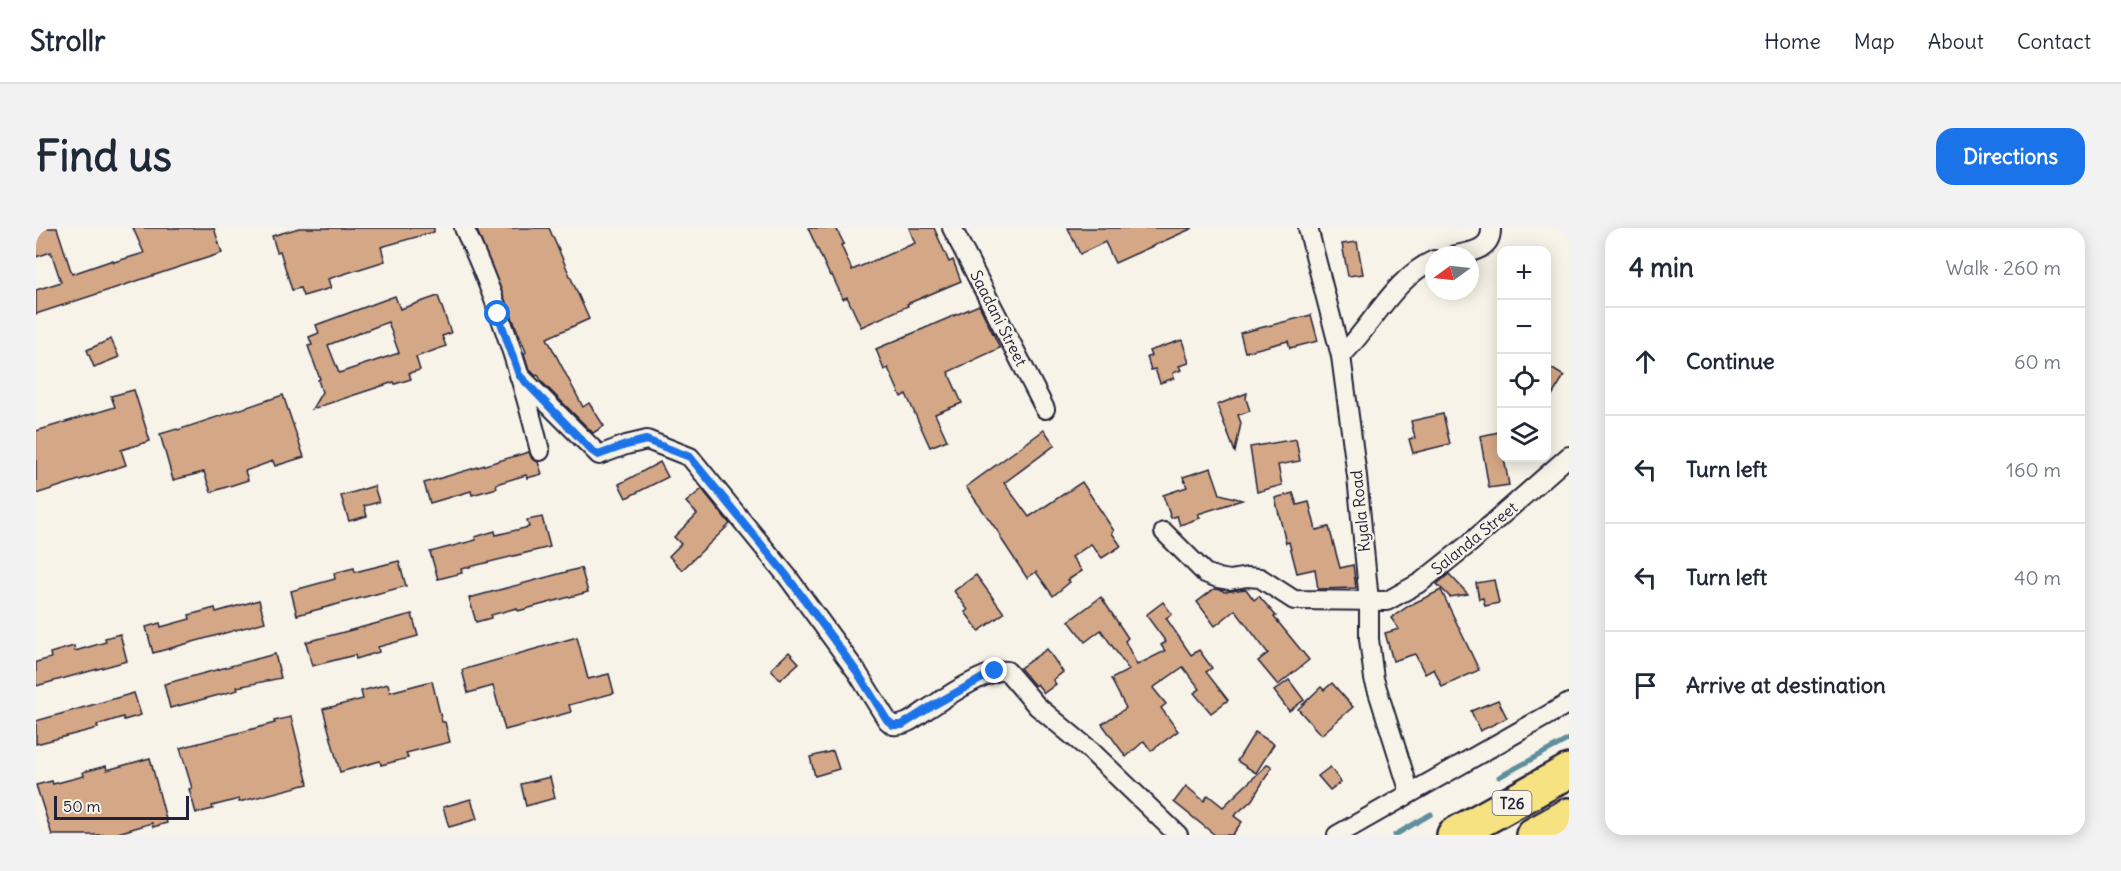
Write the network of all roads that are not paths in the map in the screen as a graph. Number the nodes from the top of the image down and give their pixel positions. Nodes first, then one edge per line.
1 (464, 228) edge
2 (952, 228) edge
3 (1308, 228) edge
4 (1491, 228) edge
5 (1479, 250) edge
6 (1425, 265) edge
7 (1341, 356) junction
8 (519, 375) junction
9 (1045, 409) dead end
10 (540, 451) dead end
11 (1569, 456) edge
12 (1164, 532) dead end
13 (1369, 601) junction
14 (1569, 703) edge
15 (1569, 771) edge
16 (1410, 793) junction
17 (1569, 815) edge
18 (1178, 835) edge
19 (1337, 835) edge
20 (1454, 835) edge
21 (1533, 835) edge

1 - 8 street
2 - 9 street, Saadani Street
3 - 7 street, Kyala Road
4 - 5 street
6 - 7 street
7 - 13 street, Kyala Road
8 - 10 street
8 - 18 street
11 - 13 street, Salanda Street
12 - 13 street, Salanda Street
13 - 16 street, Kyala Road
14 - 16 street
15 - 20 highway, T26
16 - 19 street
17 - 21 highway, T26

